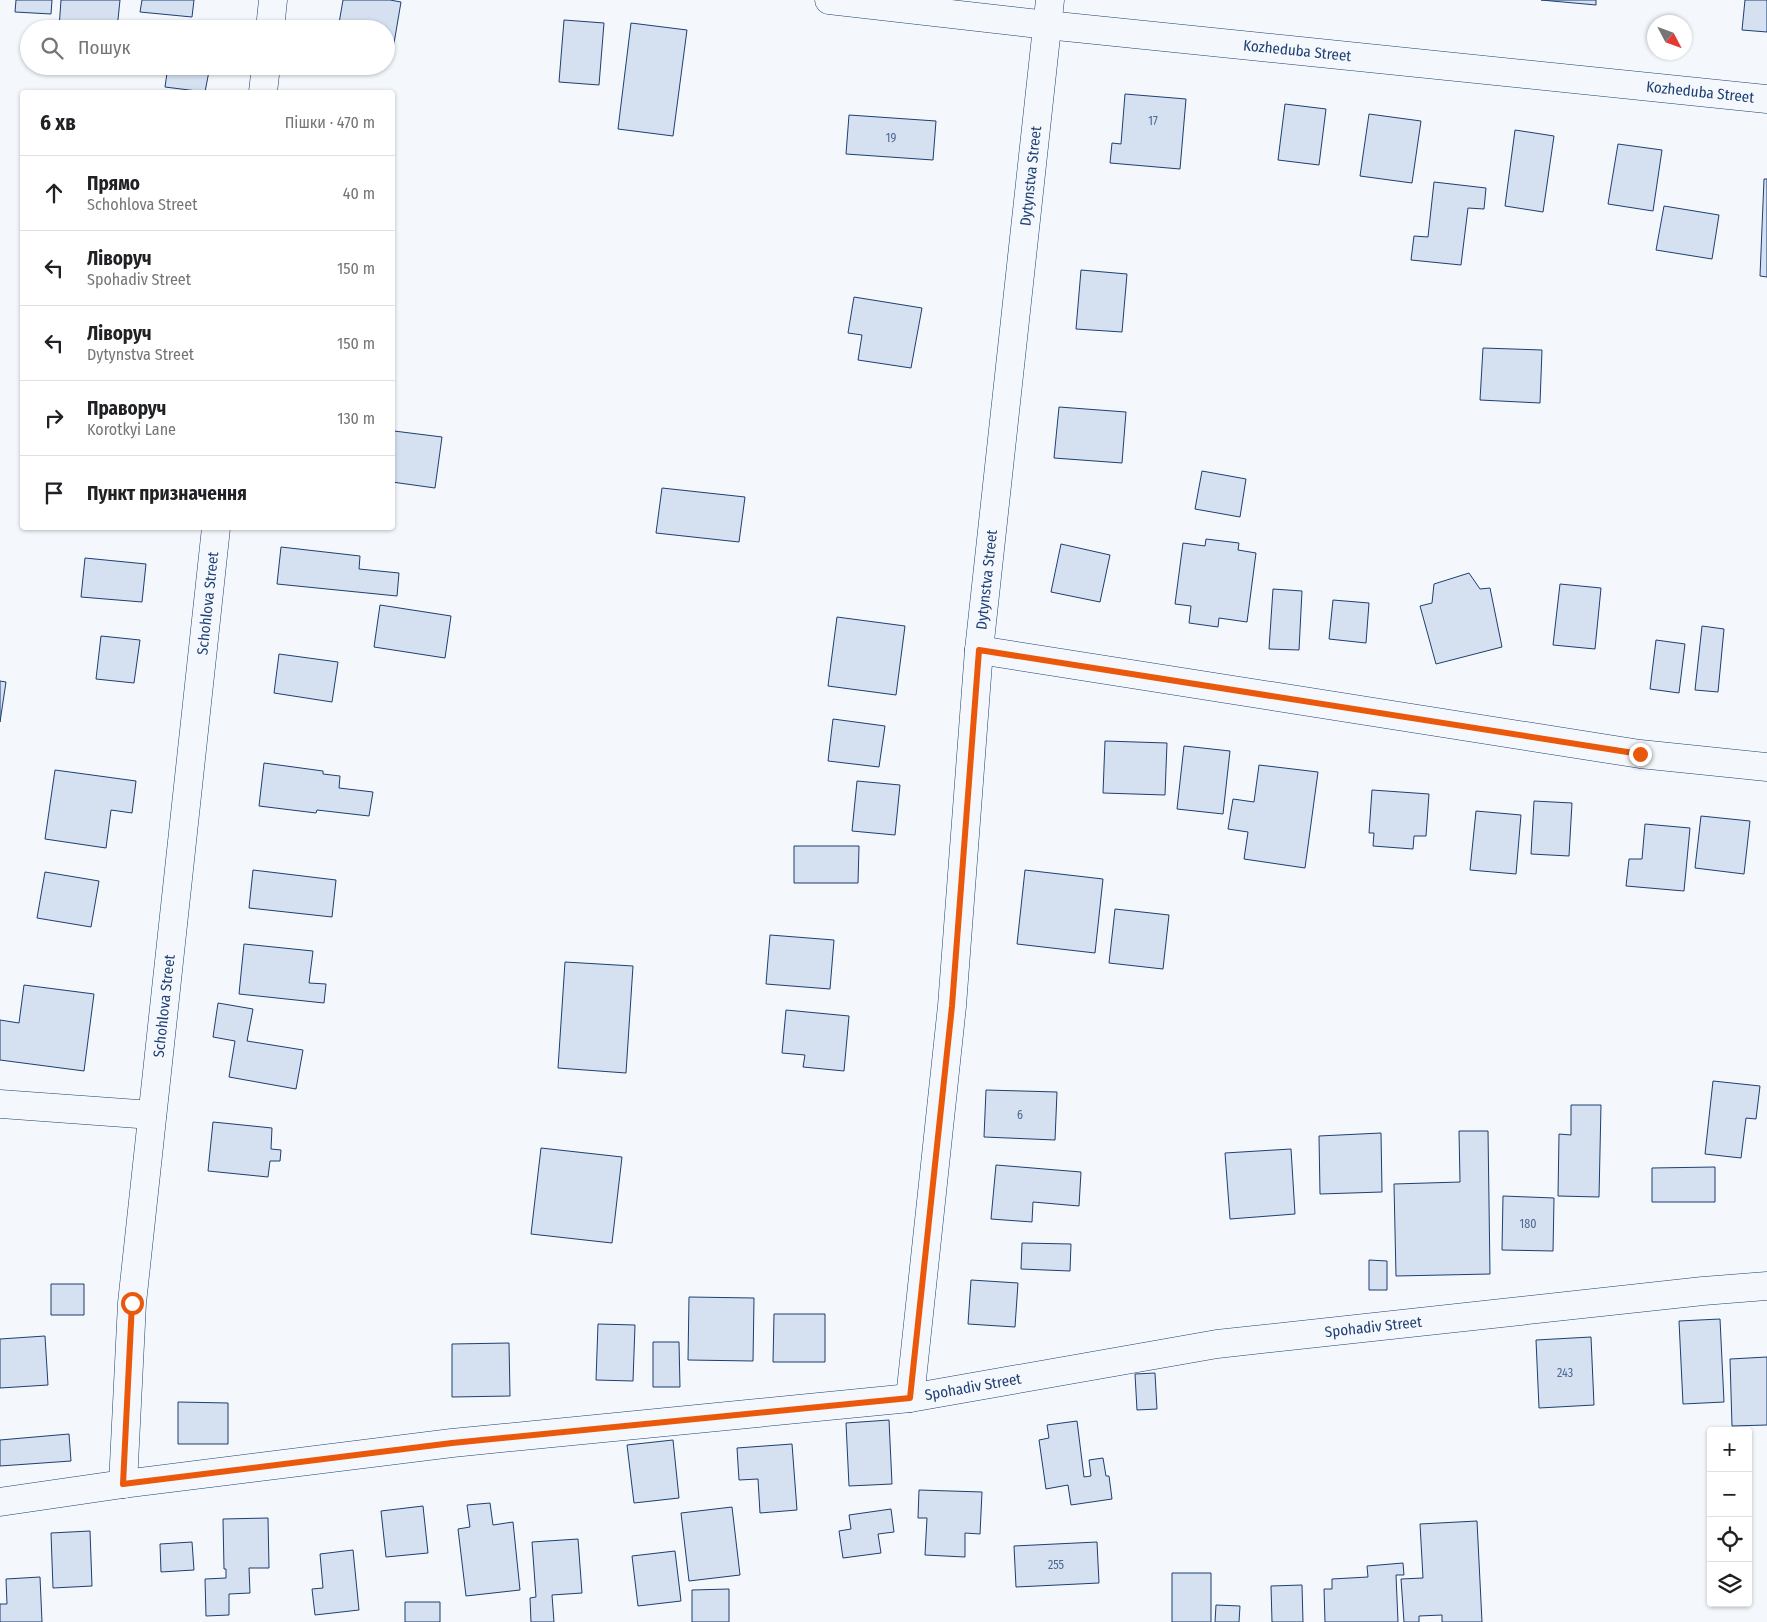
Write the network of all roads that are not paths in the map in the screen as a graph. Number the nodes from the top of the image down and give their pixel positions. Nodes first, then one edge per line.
1 (273, 0) edge
2 (829, 0) edge
3 (1049, 12) edge
4 (271, 20) edge
5 (265, 75) edge
6 (263, 90) edge
7 (1767, 99) edge
8 (216, 530) edge
9 (979, 650) junction
10 (1767, 767) edge
11 (0, 1104) edge
12 (152, 1115) junction
13 (1767, 1286) edge
14 (910, 1398) junction
15 (123, 1484) junction
16 (0, 1502) edge

1 - 4 street
2 - 3 street, Kozheduba Street
3 - 7 street, Kozheduba Street
3 - 9 street, Dytynstva Street
5 - 6 street
8 - 12 street, Schohlova Street
9 - 10 street
9 - 14 street, Dytynstva Street
11 - 12 street
12 - 15 street, Schohlova Street
13 - 14 street, Spohadiv Street
14 - 15 street, Spohadiv Street
15 - 16 street, Spohadiv Street

